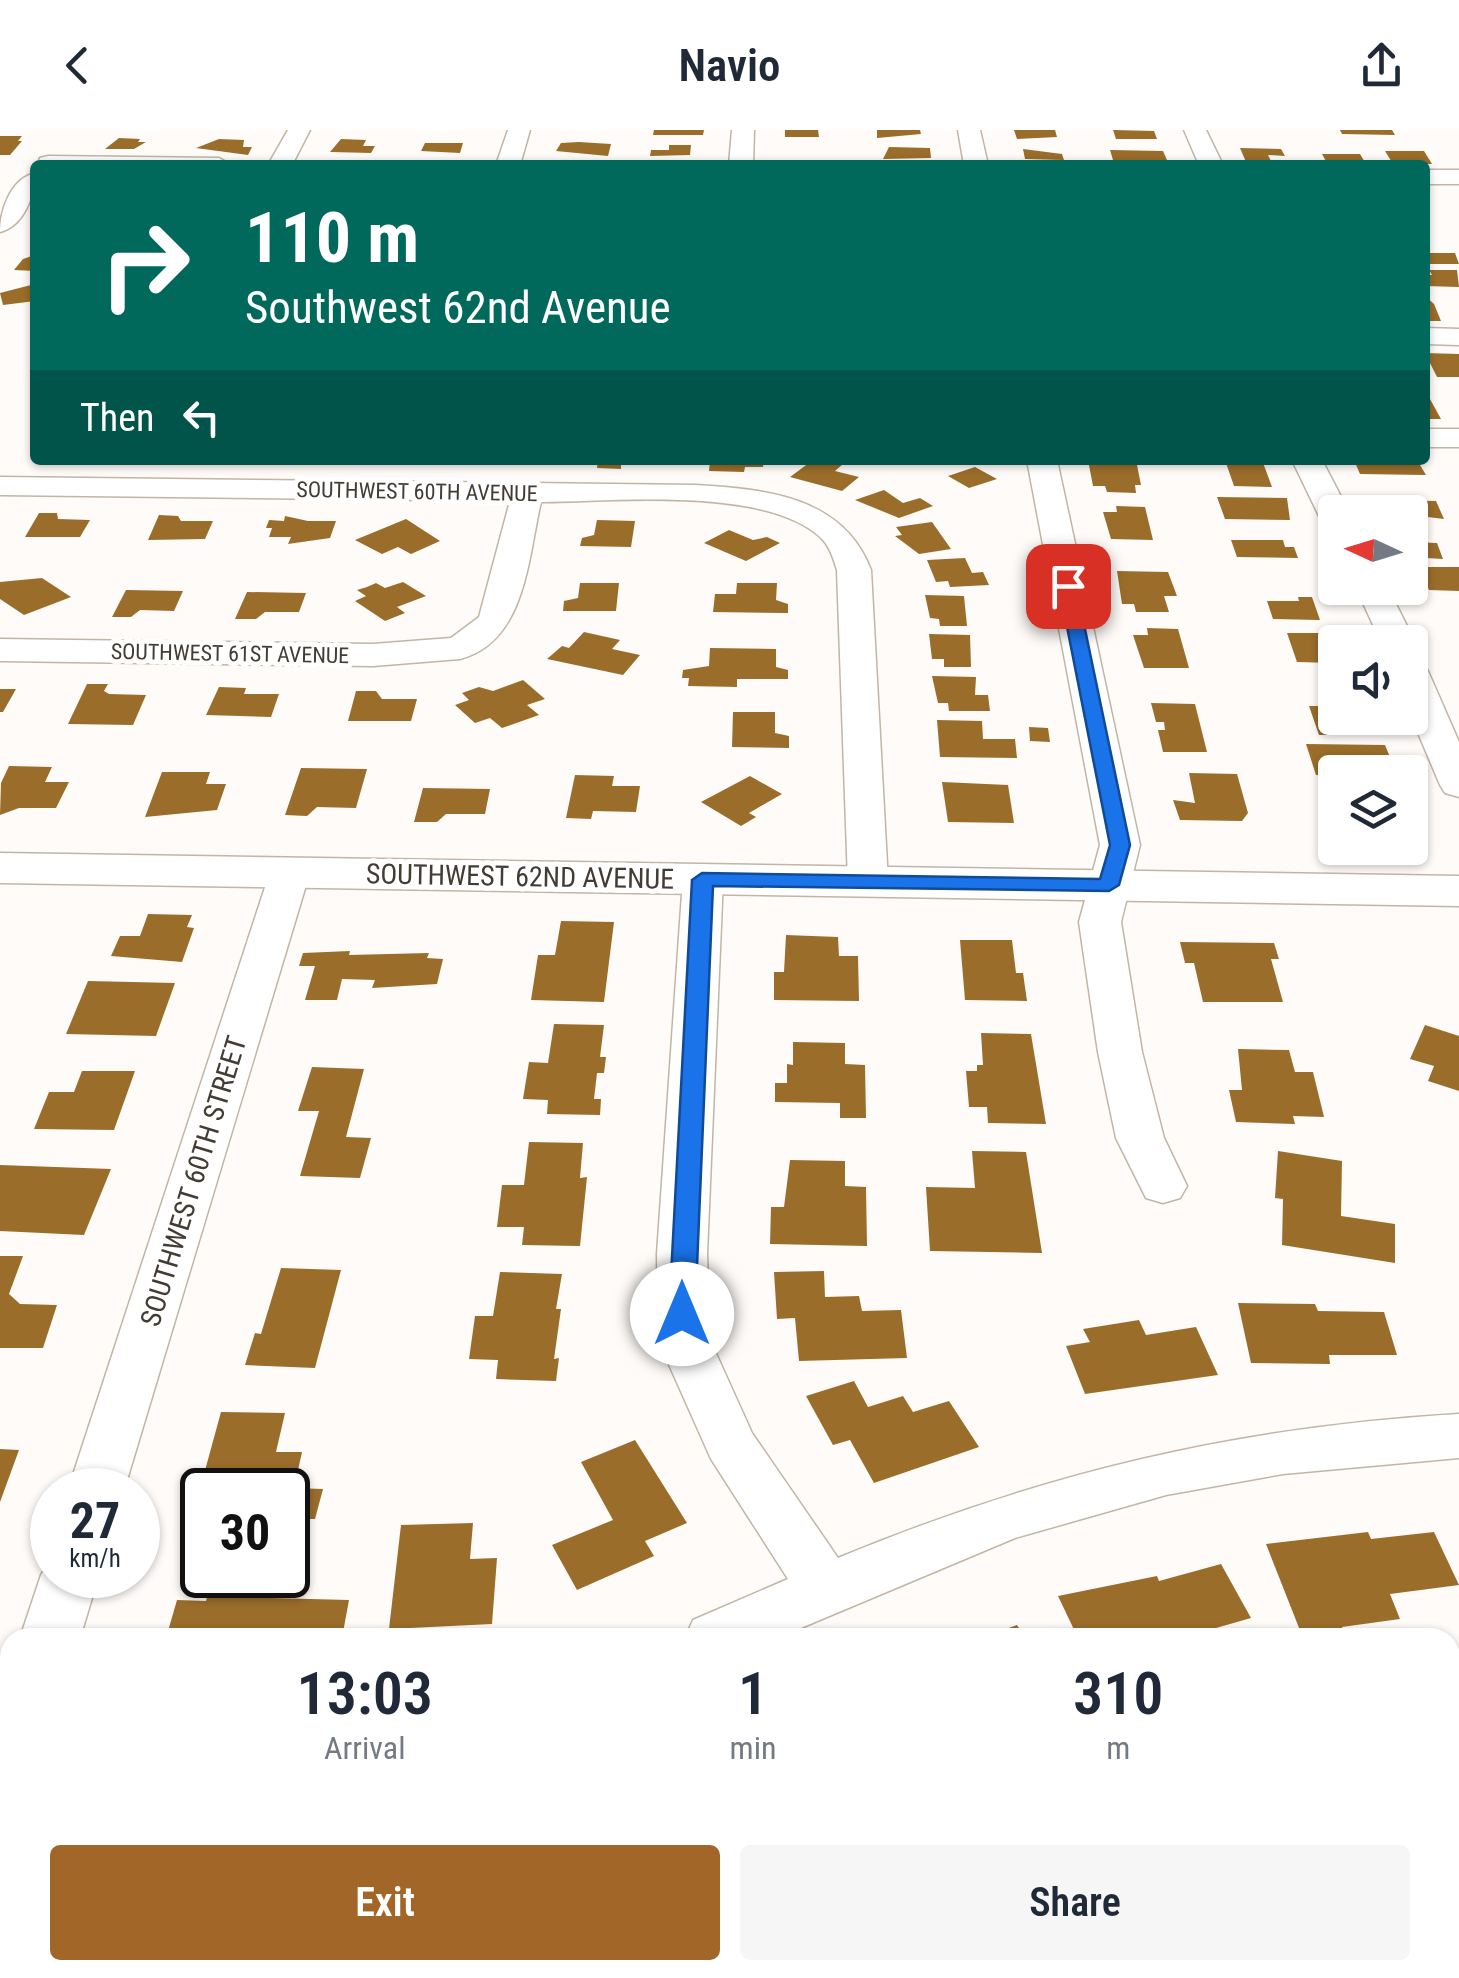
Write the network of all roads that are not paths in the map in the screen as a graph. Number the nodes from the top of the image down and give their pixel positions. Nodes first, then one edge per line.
1 (299, 130) edge
2 (520, 130) edge
3 (743, 130) edge
4 (969, 130) edge
5 (1195, 130) edge
6 (66, 141) dead end
7 (50, 160) edge
8 (283, 160) edge
9 (510, 160) edge
10 (742, 160) edge
11 (975, 160) edge
12 (1209, 160) edge
13 (1430, 177) edge
14 (1456, 181) edge
15 (30, 186) edge
16 (0, 225) edge
17 (1430, 336) edge
18 (1459, 336) edge
19 (1430, 438) edge
20 (1459, 438) edge
21 (1043, 465) edge
22 (1310, 465) edge
23 (412, 475) edge
24 (0, 486) edge
25 (528, 492) junction
26 (1324, 495) edge
27 (0, 650) edge
28 (1428, 713) edge
29 (1459, 785) edge
30 (0, 868) edge
31 (290, 872) junction
32 (702, 880) junction
33 (868, 882) junction
34 (1109, 885) junction
35 (1459, 891) edge
36 (1163, 1186) dead end
37 (1459, 1436) edge
38 (103, 1468) edge
39 (826, 1589) junction
40 (63, 1598) edge
41 (53, 1628) edge
42 (737, 1628) edge

1 - 8 street
2 - 9 street
3 - 10 street
4 - 11 street
5 - 12 street
6 - 7 street
13 - 14 street
15 - 16 street
17 - 18 street
19 - 20 street
21 - 34 street
22 - 26 street
23 - 24 street, SOUTHWEST 60TH AVENUE
23 - 25 street, SOUTHWEST 60TH AVENUE
25 - 27 street, SOUTHWEST 61ST AVENUE
25 - 33 street, SOUTHWEST 60TH AVENUE
28 - 29 street
30 - 31 street, SOUTHWEST 62ND AVENUE
31 - 32 street, SOUTHWEST 62ND AVENUE
31 - 38 street, SOUTHWEST 60TH STREET
32 - 33 street, SOUTHWEST 62ND AVENUE
32 - 39 street
33 - 34 street, SOUTHWEST 62ND AVENUE
34 - 35 street, SOUTHWEST 62ND AVENUE
34 - 36 street
37 - 39 street
39 - 42 street
40 - 41 street

